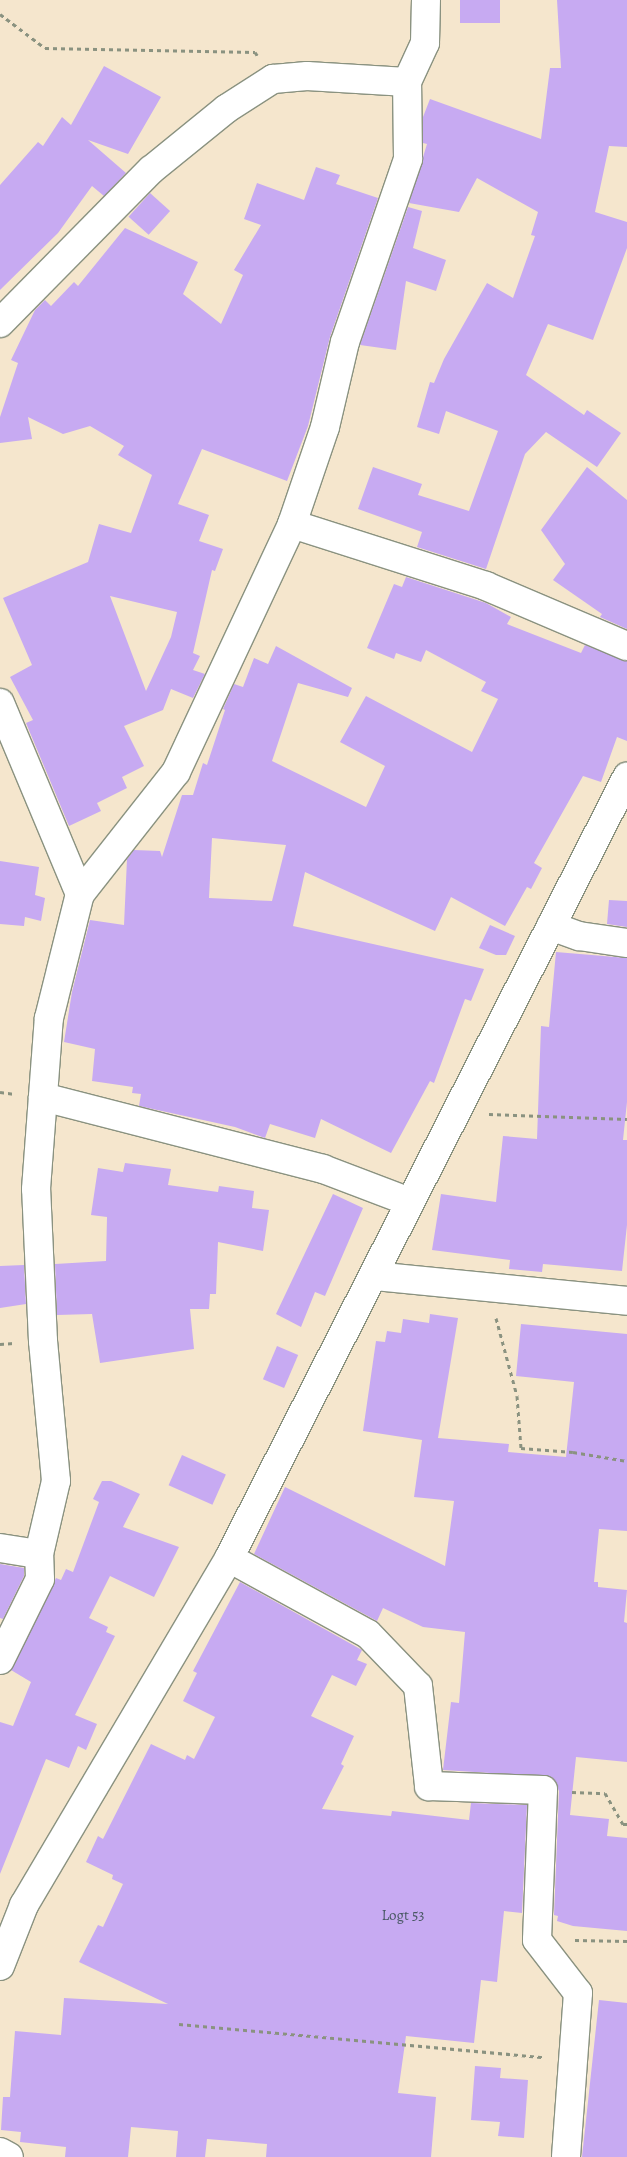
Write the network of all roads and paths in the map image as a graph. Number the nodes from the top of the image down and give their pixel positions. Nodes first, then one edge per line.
1 (426, 0) edge
2 (0, 9) edge
3 (2, 15) edge
4 (273, 79) junction
5 (407, 82) junction
6 (0, 323) edge
7 (292, 524) junction
8 (627, 646) edge
9 (0, 703) edge
10 (627, 777) edge
11 (80, 894) junction
12 (551, 926) junction
13 (627, 943) edge
14 (43, 1097) junction
15 (456, 1111) junction
16 (627, 1119) edge
17 (410, 1202) junction
18 (374, 1276) junction
19 (488, 1287) junction
20 (627, 1301) edge
21 (627, 1461) edge
22 (0, 1548) edge
23 (39, 1554) junction
24 (229, 1558) junction
25 (0, 1660) edge
26 (543, 1790) junction
27 (627, 1824) edge
28 (537, 1940) junction
29 (627, 1941) edge
30 (0, 1966) edge
31 (179, 2024) dead end
32 (575, 2059) junction
33 (0, 2152) edge
34 (9, 2157) edge
35 (566, 2157) edge

1 - 5 street
2 - 3 path
3 - 4 path
4 - 5 street
4 - 6 street
5 - 7 street
7 - 8 street
7 - 11 street
9 - 11 street
10 - 12 street
11 - 14 street
12 - 13 street
12 - 15 street
14 - 17 street
14 - 23 street
15 - 16 path
15 - 17 street
17 - 18 street
18 - 19 street
18 - 24 street
19 - 20 street
19 - 21 path
22 - 23 street
23 - 25 street
24 - 26 street
24 - 30 street
26 - 27 path
26 - 28 street
28 - 29 path
28 - 32 street
31 - 32 path
32 - 35 street
33 - 34 street

